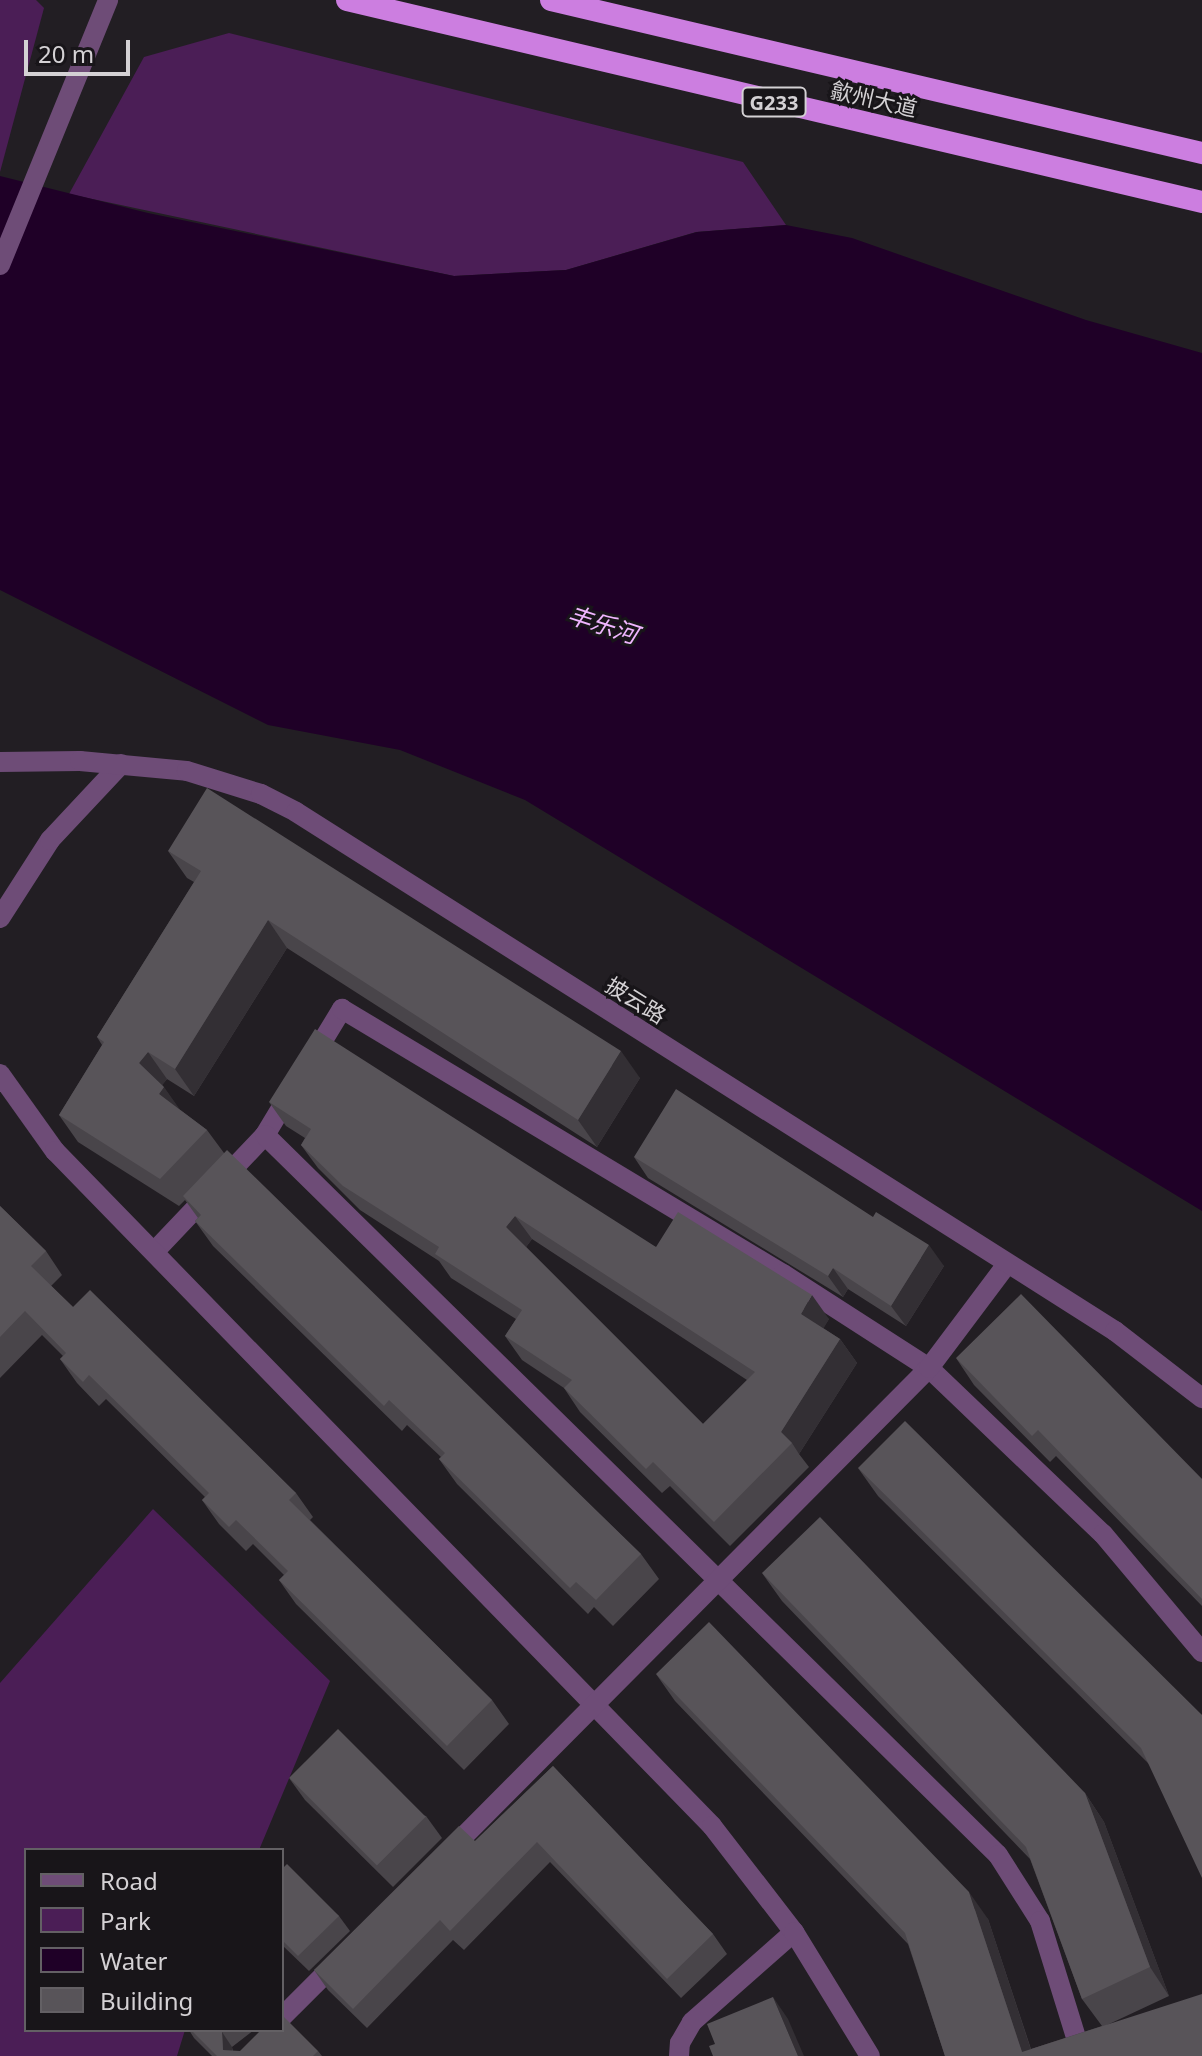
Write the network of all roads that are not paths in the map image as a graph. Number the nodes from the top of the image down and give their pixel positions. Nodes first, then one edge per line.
1 (108, 0) edge
2 (347, 0) edge
3 (551, 0) edge
4 (1202, 153) edge
5 (1202, 202) edge
6 (0, 265) edge
7 (0, 762) edge
8 (121, 764) junction
9 (0, 918) edge
10 (2, 1080) edge
11 (265, 1135) junction
12 (154, 1252) junction
13 (1007, 1264) junction
14 (929, 1368) junction
15 (1202, 1398) edge
16 (718, 1580) junction
17 (1202, 1652) edge
18 (596, 1704) junction
19 (428, 1871) edge
20 (794, 1932) junction
21 (349, 1950) edge
22 (284, 2015) edge
23 (1076, 2037) edge
24 (679, 2056) edge
25 (870, 2056) edge

1 - 6 street
2 - 5 highway, 歙州大道 / G233
3 - 4 highway, 歙州大道 / G233
7 - 8 street, 披云路
8 - 9 street
8 - 13 street, 披云路
10 - 12 street
11 - 12 street
11 - 14 street
11 - 16 street
12 - 18 street
13 - 14 street
13 - 15 street, 披云路
14 - 16 street
14 - 17 street
16 - 18 street
16 - 23 street
18 - 19 street
18 - 20 street
20 - 24 street
20 - 25 street
21 - 22 street

